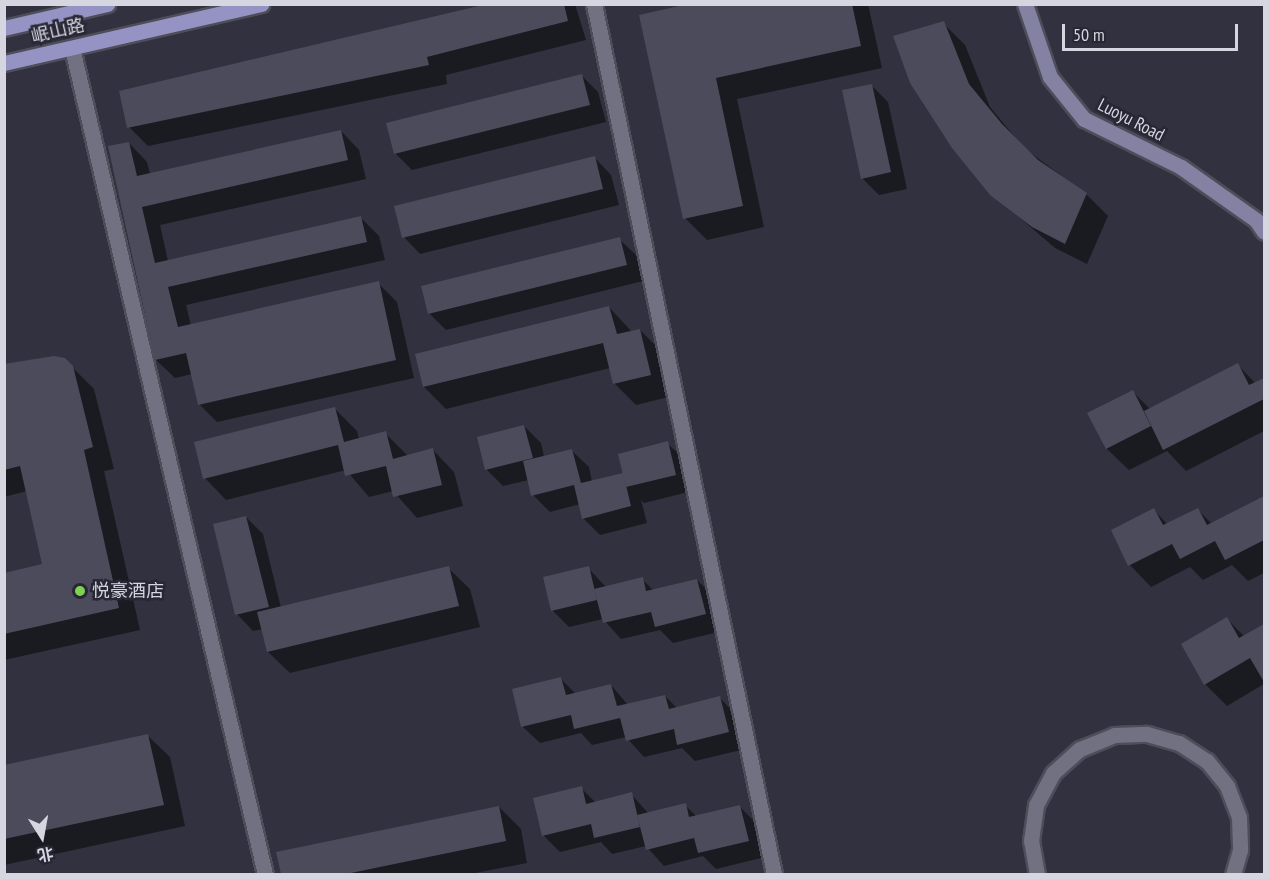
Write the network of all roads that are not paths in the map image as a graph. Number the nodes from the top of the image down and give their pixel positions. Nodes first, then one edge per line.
1 (106, 4) edge
2 (261, 4) edge
3 (594, 4) edge
4 (1025, 4) edge
5 (4, 28) edge
6 (72, 48) junction
7 (4, 63) edge
8 (1264, 232) edge
9 (265, 874) edge
10 (774, 874) edge
11 (1037, 874) edge
12 (1233, 874) edge

1 - 5 main road, 岷山路
2 - 6 main road, 岷山路
3 - 10 street
4 - 8 main road, Luoyu Road
6 - 7 main road, 岷山路
6 - 9 street
11 - 12 street

